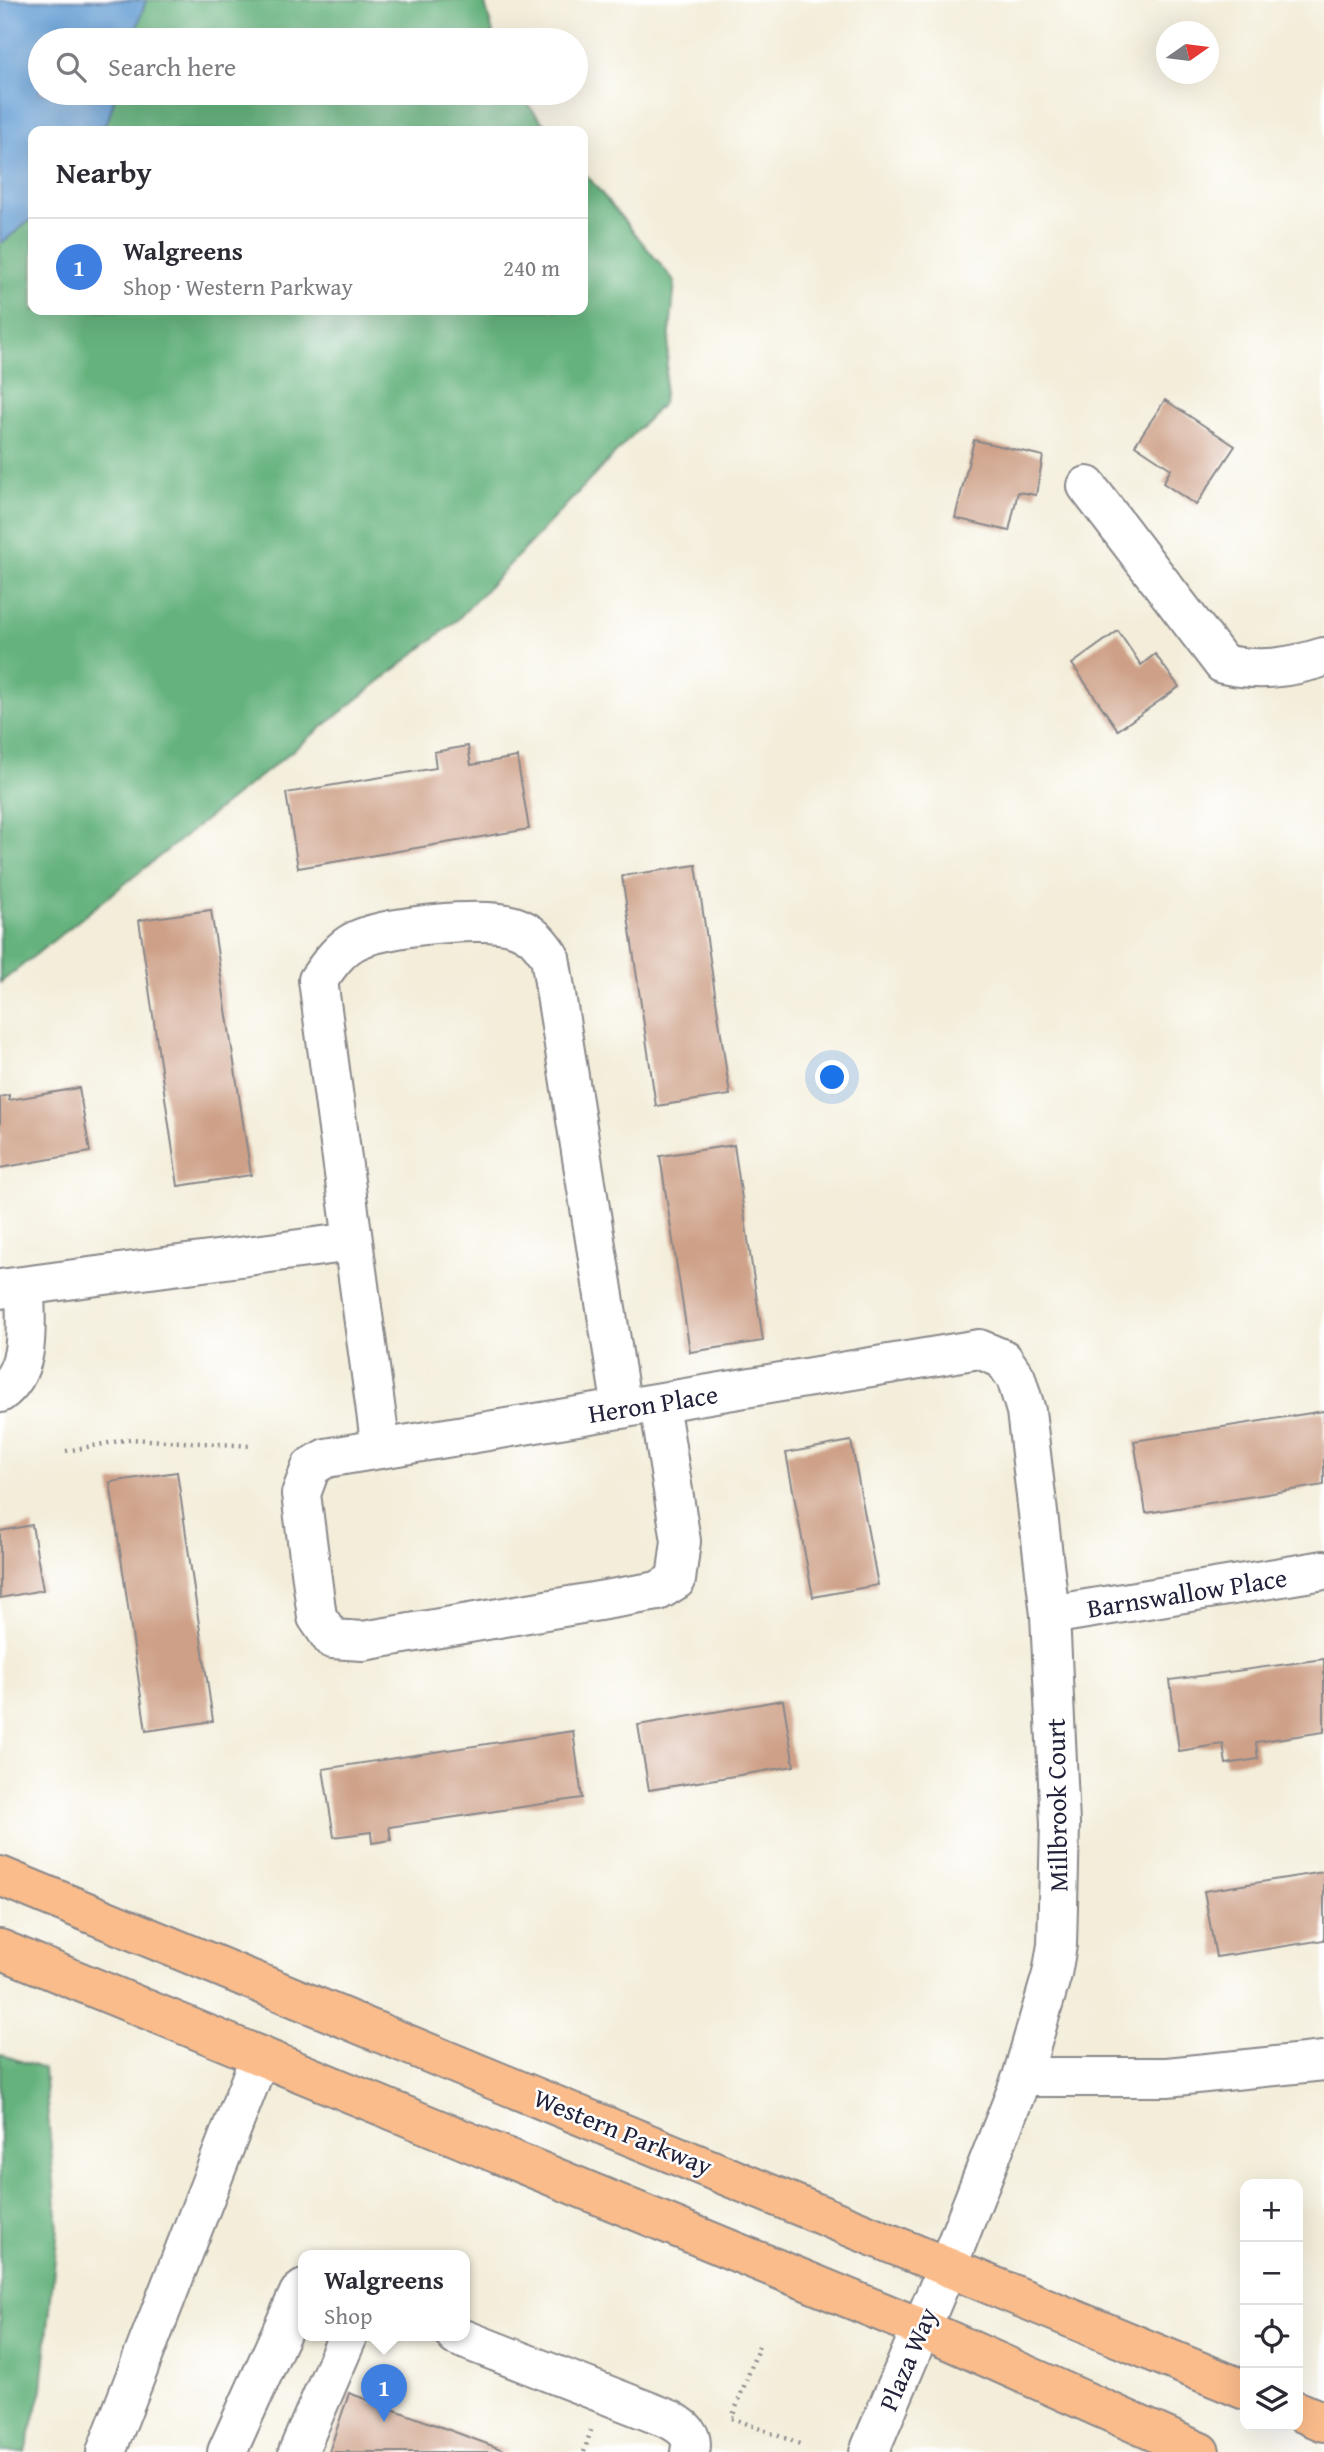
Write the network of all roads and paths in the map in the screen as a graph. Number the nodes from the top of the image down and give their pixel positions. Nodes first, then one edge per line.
1 (1087, 486) dead end
2 (1324, 657) edge
3 (352, 1242) junction
4 (12, 1288) edge
5 (979, 1349) joint
6 (0, 1393) edge
7 (659, 1403) junction
8 (622, 1409) junction
9 (253, 1446) dead end
10 (382, 1449) junction
11 (66, 1451) dead end
12 (1324, 1570) edge
13 (1050, 1615) junction
14 (0, 1876) edge
15 (0, 1949) edge
16 (260, 2056) junction
17 (1324, 2061) edge
18 (1022, 2077) junction
19 (948, 2265) junction
20 (298, 2296) edge
21 (921, 2328) junction
22 (346, 2341) edge
23 (469, 2341) edge
24 (759, 2346) dead end
25 (1240, 2387) edge
26 (1303, 2414) edge
27 (1324, 2422) edge
28 (800, 2444) dead end
29 (106, 2452) edge
30 (227, 2452) edge
31 (298, 2452) edge
32 (690, 2452) edge
33 (869, 2452) edge
34 (1200, 2452) edge

1 - 2 street
3 - 4 street
3 - 8 street
3 - 10 street
4 - 6 street
5 - 7 street, Heron Place
5 - 13 street, Millbrook Court
7 - 8 street, Heron Place
7 - 10 street, Heron Place
8 - 10 street, Heron Place
9 - 11 path
12 - 13 street, Barnswallow Place
13 - 18 street, Millbrook Court
14 - 19 main road, Western Parkway
15 - 16 main road
16 - 21 main road
16 - 29 street
17 - 18 street
18 - 19 street, Millbrook Court
19 - 21 street, Plaza Way
19 - 25 main road, Western Parkway
20 - 30 street
21 - 33 street, Plaza Way
21 - 34 main road
22 - 31 street
23 - 32 street
24 - 28 path
26 - 27 main road

